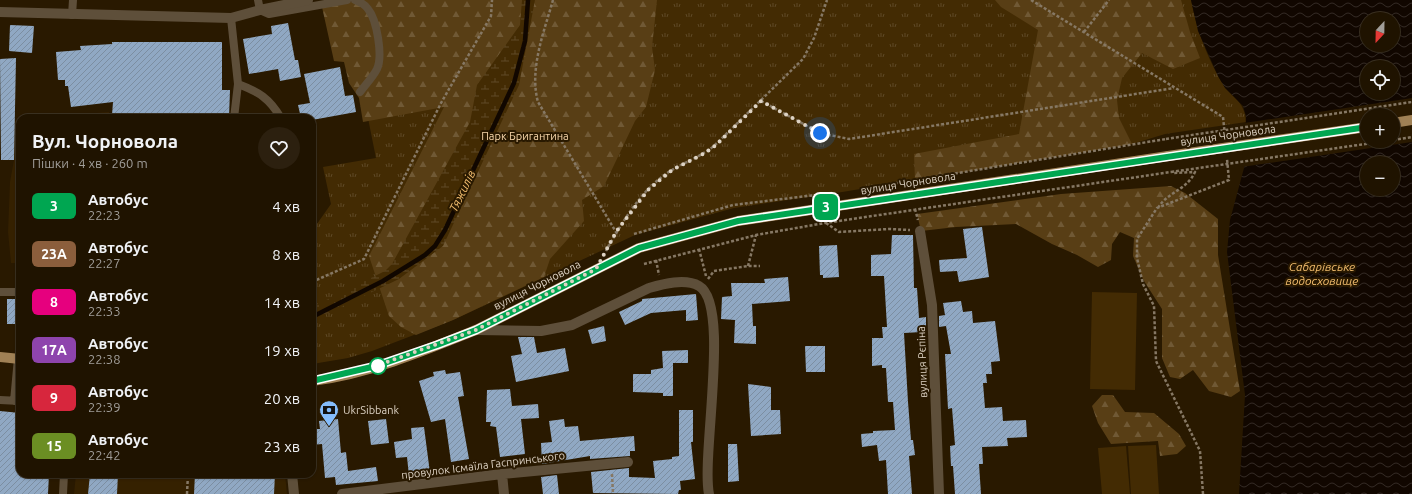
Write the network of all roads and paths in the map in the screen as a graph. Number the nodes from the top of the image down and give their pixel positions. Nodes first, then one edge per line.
1 (73, 0) edge
2 (308, 0) edge
3 (348, 0) edge
4 (355, 0) edge
5 (492, 0) edge
6 (553, 0) edge
7 (826, 0) edge
8 (1031, 0) edge
9 (1109, 0) edge
10 (259, 5) edge
11 (0, 12) edge
12 (72, 15) junction
13 (231, 18) junction
14 (1084, 32) junction
15 (238, 84) junction
16 (1174, 88) junction
17 (360, 92) dead end
18 (761, 101) junction
19 (1412, 102) edge
20 (234, 114) edge
21 (279, 114) edge
22 (1223, 117) dead end
23 (1412, 120) edge
24 (1400, 122) edge
25 (1360, 128) edge
26 (1412, 137) edge
27 (1400, 139) edge
28 (1360, 145) edge
29 (1172, 172) junction
30 (1229, 180) dead end
31 (864, 188) dead end
32 (835, 193) dead end
33 (1157, 208) junction
34 (825, 223) junction
35 (920, 231) joint
36 (616, 232) junction
37 (634, 234) dead end
38 (756, 235) junction
39 (700, 249) junction
40 (644, 264) dead end
41 (748, 266) junction
42 (760, 266) dead end
43 (596, 269) junction
44 (706, 275) dead end
45 (316, 280) edge
46 (706, 281) dead end
47 (0, 292) edge
48 (16, 292) edge
49 (476, 330) junction
50 (0, 357) edge
51 (16, 358) edge
52 (316, 381) edge
53 (0, 400) edge
54 (16, 401) edge
55 (628, 462) dead end
56 (611, 463) junction
57 (502, 474) junction
58 (64, 478) edge
59 (188, 478) edge
60 (292, 478) edge
61 (62, 494) edge
62 (187, 494) edge
63 (294, 494) edge
64 (342, 494) edge
65 (504, 494) edge
66 (613, 494) edge
67 (709, 494) edge
68 (939, 494) edge
69 (1203, 494) edge

1 - 12 lane
2 - 10 street
3 - 10 lane
4 - 17 lane
5 - 45 path
6 - 36 path
7 - 18 path
8 - 14 path
9 - 14 path
10 - 13 street
11 - 12 street
12 - 13 street
13 - 15 lane
14 - 16 path
15 - 20 lane
15 - 21 lane
16 - 18 path
16 - 22 path
18 - 36 path
19 - 31 path, bridge
23 - 24 main road
25 - 43 main road, вулиця Чорновола, bridge
26 - 27 path
28 - 29 path, bridge
29 - 33 path
29 - 34 path
30 - 33 path
32 - 37 path
33 - 69 path
34 - 35 path
34 - 38 path
35 - 68 street, вулиця Рєпіна
36 - 43 path
38 - 39 path
38 - 41 path
39 - 40 path
39 - 44 path
41 - 42 path
41 - 46 path
43 - 49 main road, вулиця Чорновола
47 - 48 lane
49 - 52 main road, вулиця Чорновола
49 - 67 street
50 - 51 main road
53 - 54 lane
55 - 56 street, провулок Ісмаїла Гаспринського
56 - 57 street, провулок Ісмаїла Гаспринського
56 - 66 path
57 - 64 street, провулок Ісмаїла Гаспринського
57 - 65 street
58 - 61 lane
59 - 62 path
60 - 63 street

